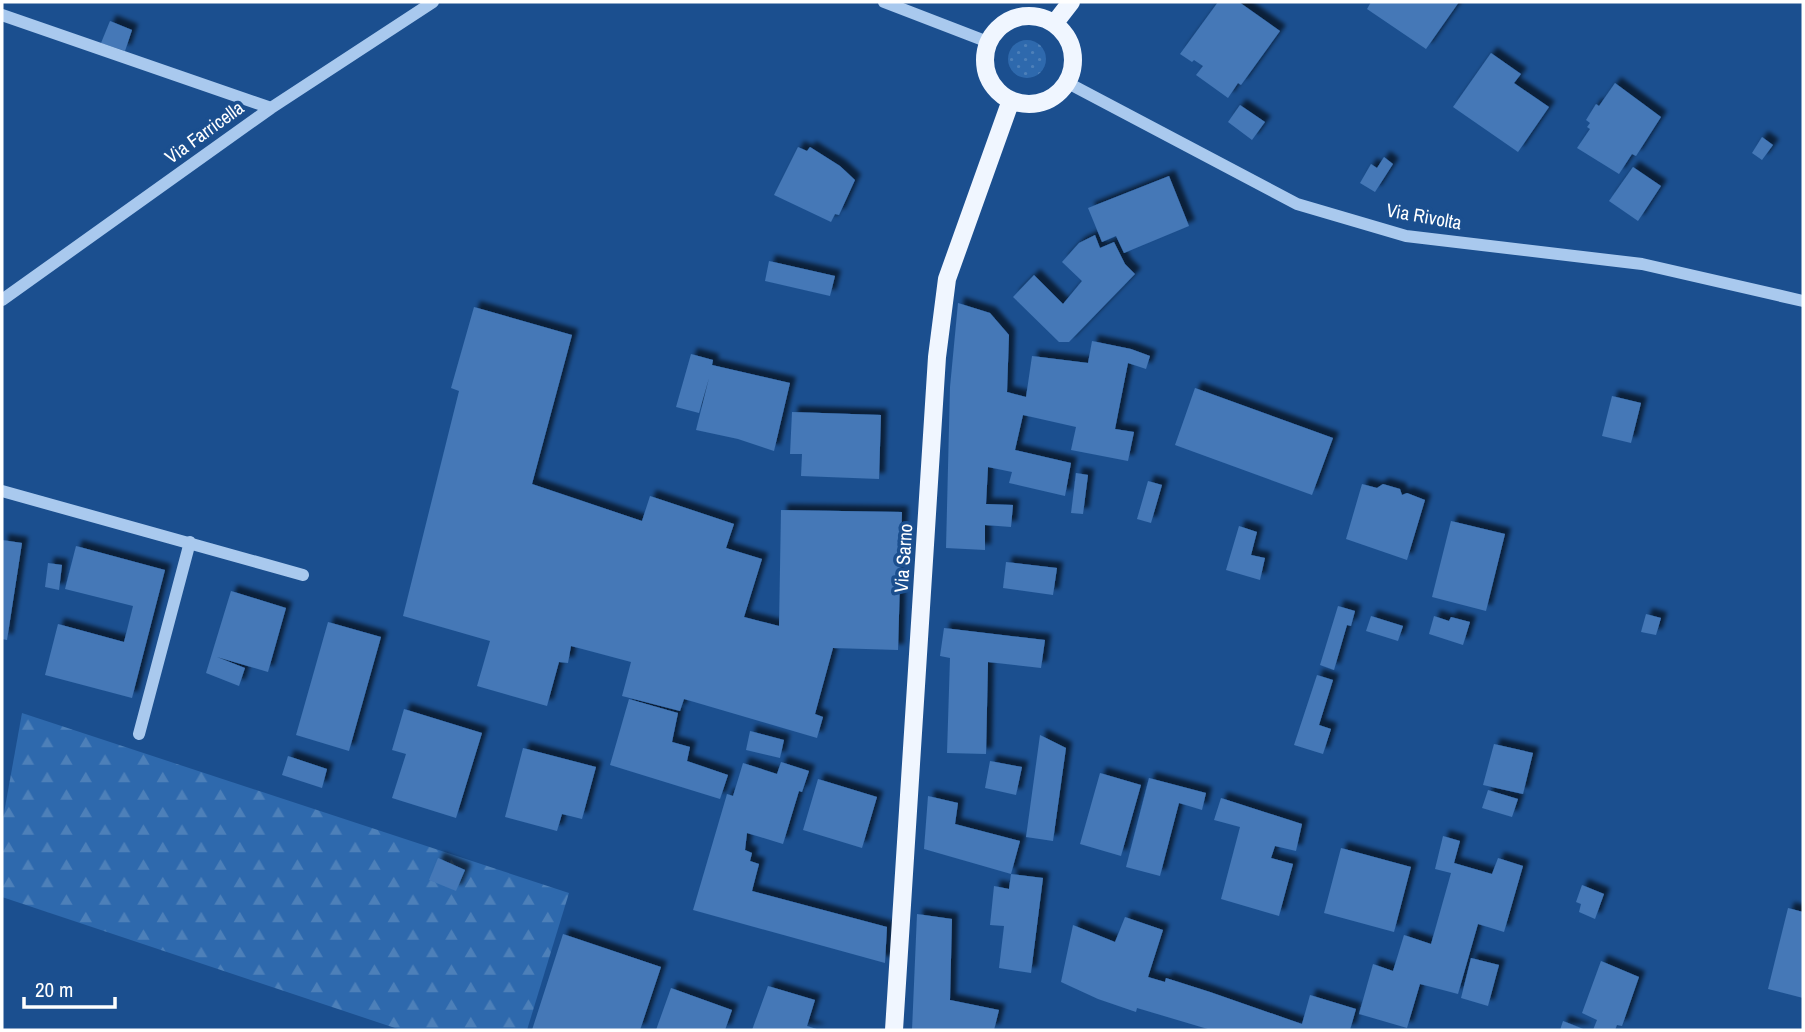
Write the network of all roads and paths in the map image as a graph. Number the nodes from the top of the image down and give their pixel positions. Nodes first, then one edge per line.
1 (433, 2) edge
2 (884, 2) edge
3 (1071, 2) edge
4 (2, 15) edge
5 (1054, 23) junction
6 (988, 42) junction
7 (1066, 82) junction
8 (1011, 100) junction
9 (271, 108) junction
10 (2, 300) edge
11 (1803, 301) edge
12 (2, 491) edge
13 (190, 542) junction
14 (303, 575) dead end
15 (139, 734) dead end
16 (894, 1030) edge

1 - 9 street, Via Farricella
2 - 6 street
3 - 5 main road
4 - 9 street
5 - 6 main road
5 - 7 main road
6 - 8 main road
7 - 8 main road
7 - 11 street, Via Rivolta
8 - 16 main road, Via Sarno
9 - 10 street, Via Farricella
12 - 13 street
13 - 14 street
13 - 15 street

